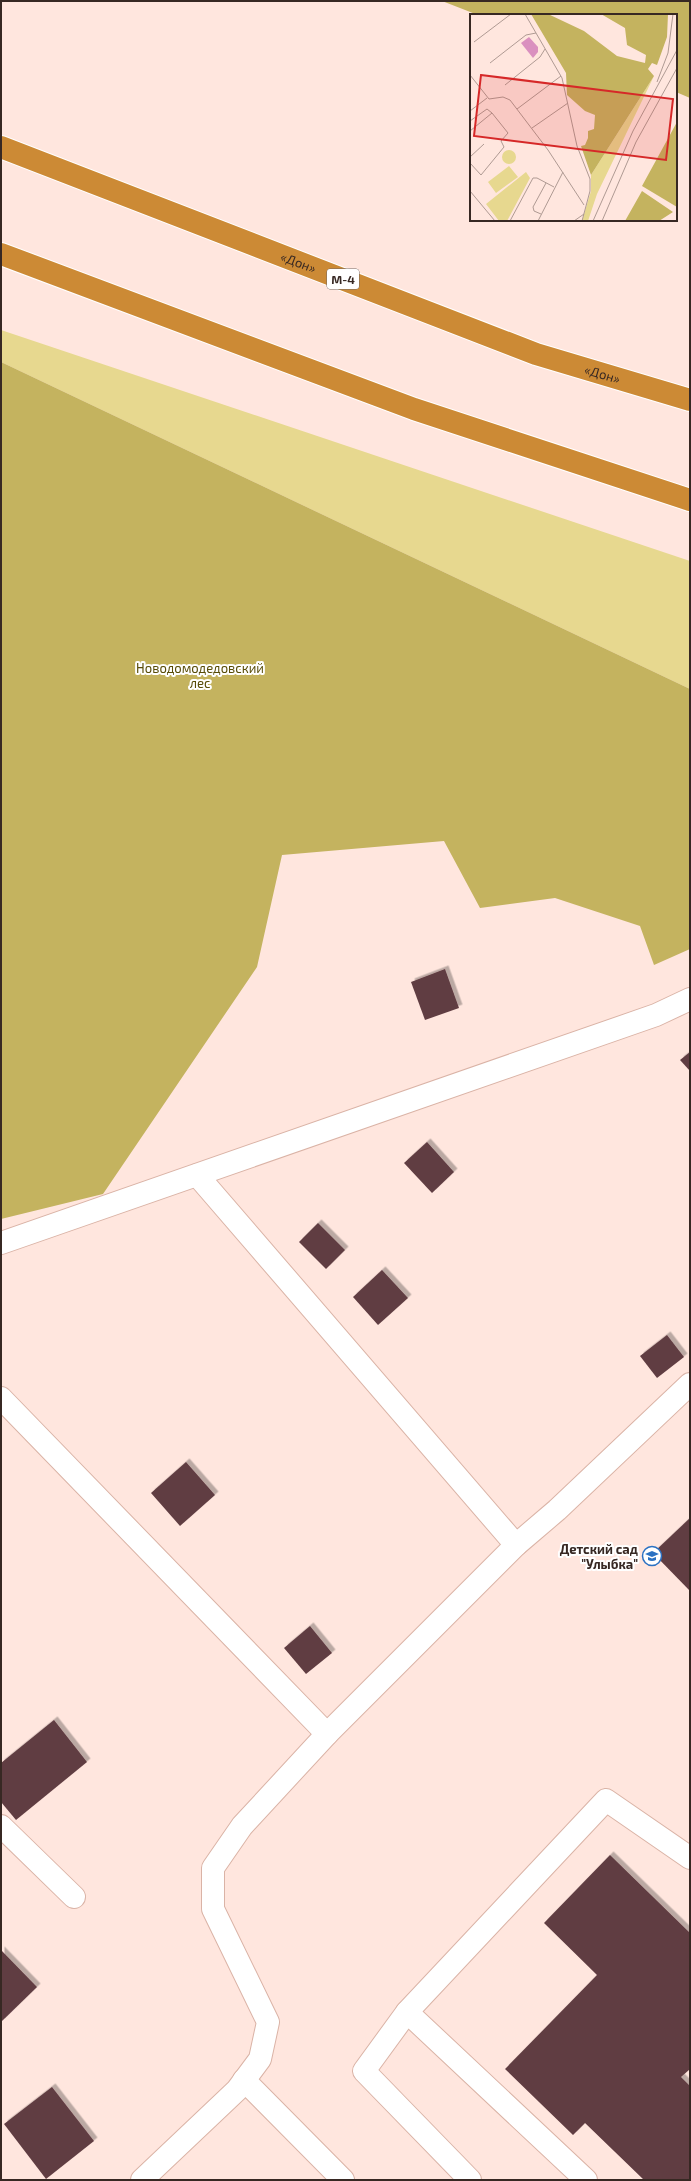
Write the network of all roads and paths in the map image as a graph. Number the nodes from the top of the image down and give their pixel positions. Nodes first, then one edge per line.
1 (1, 147) edge
2 (1, 254) edge
3 (690, 400) edge
4 (690, 500) edge
5 (690, 999) edge
6 (197, 1175) junction
7 (1, 1243) edge
8 (690, 1384) edge
9 (1, 1398) edge
10 (516, 1545) junction
11 (327, 1734) junction
12 (1, 1826) edge
13 (690, 1858) edge
14 (74, 1897) dead end
15 (407, 2012) junction
16 (244, 2080) junction
17 (142, 2180) edge
18 (343, 2180) edge
19 (470, 2180) edge
20 (586, 2180) edge

1 - 3 highway, «Дон» / М-4
2 - 4 highway
5 - 6 street
6 - 7 street
6 - 10 street
8 - 10 street
9 - 11 street
10 - 11 street
11 - 16 street
12 - 14 street
13 - 15 street
15 - 19 street
15 - 20 street
16 - 17 street
16 - 18 street

